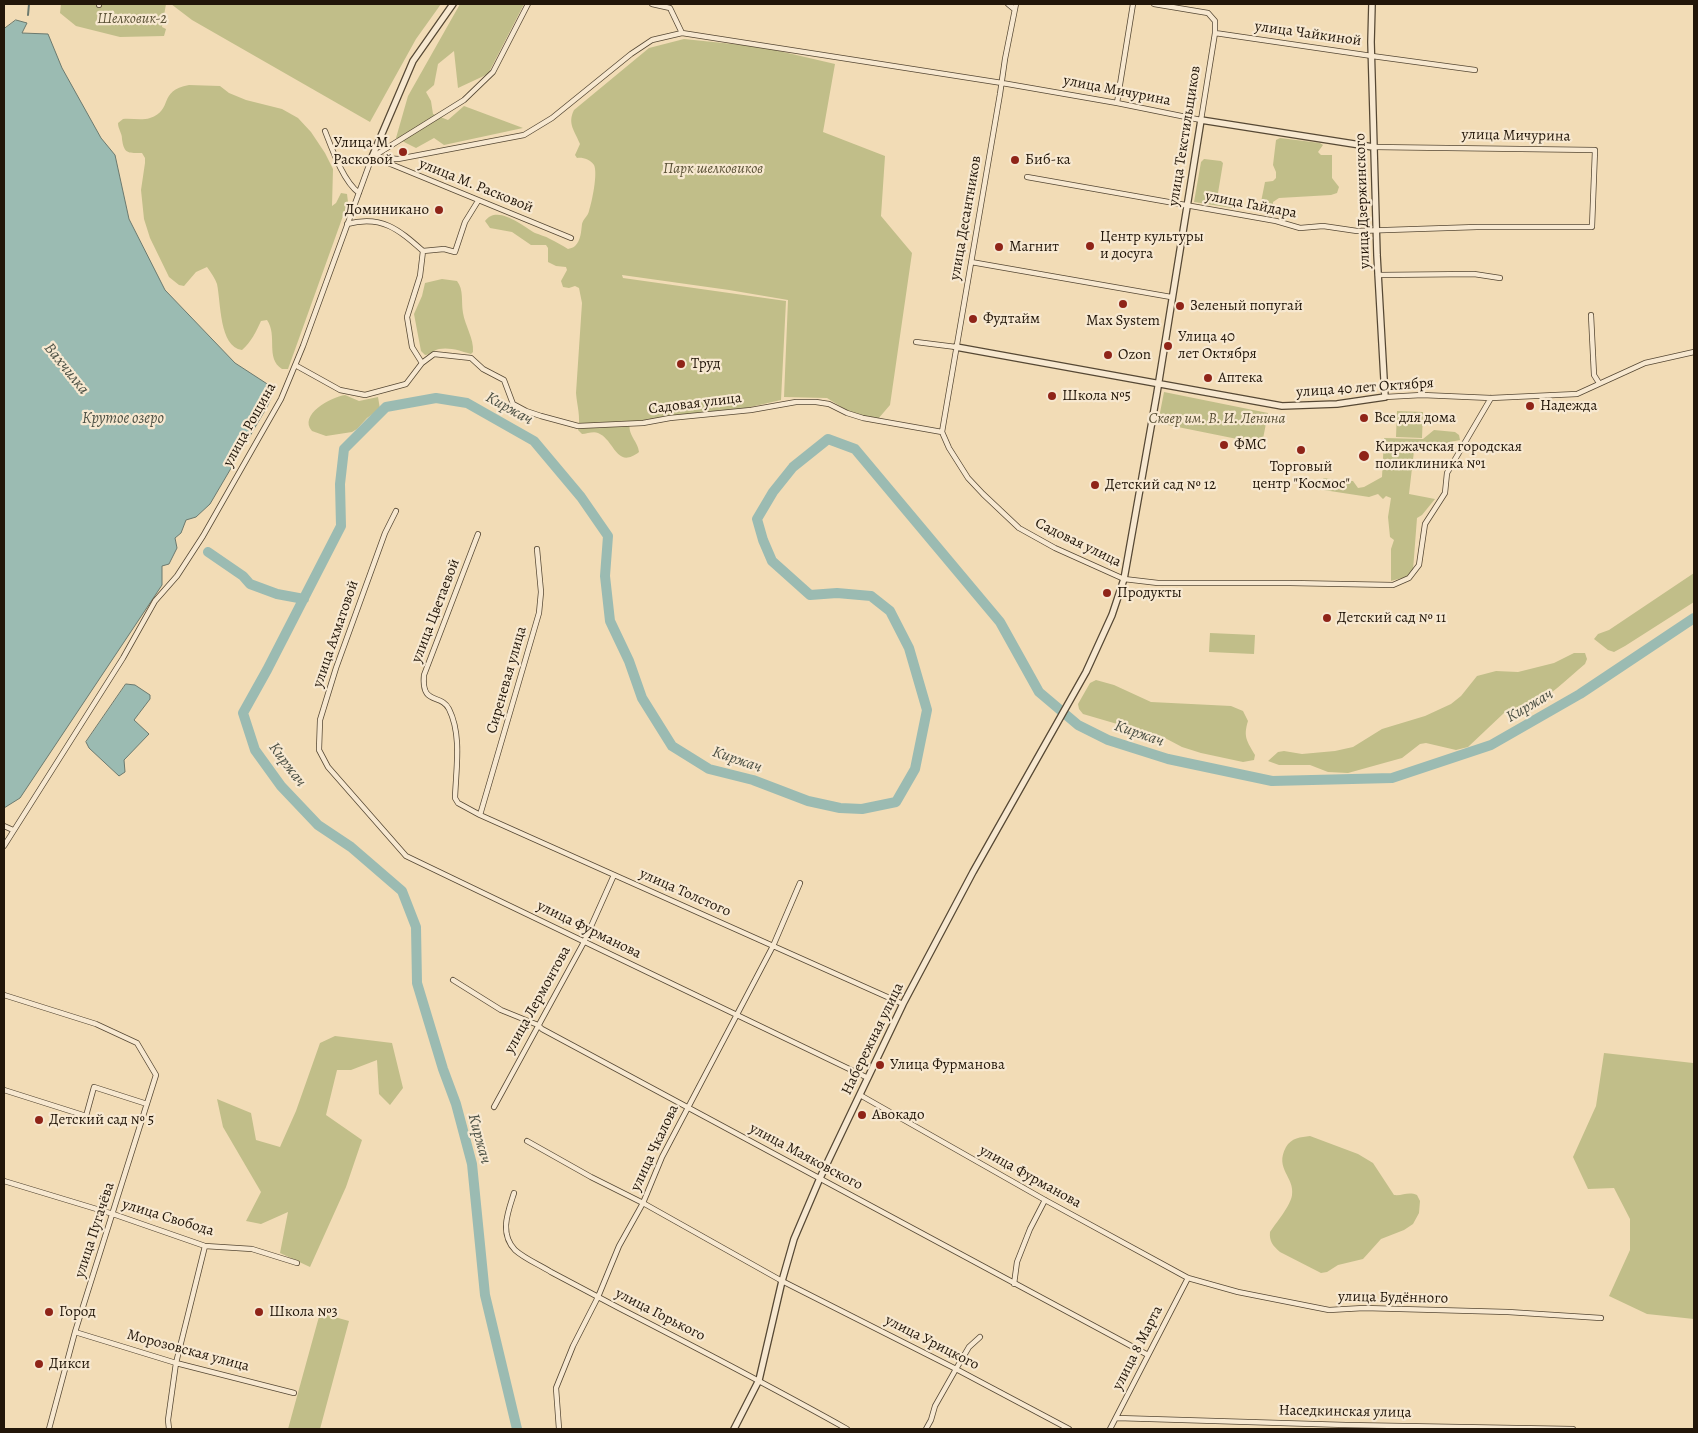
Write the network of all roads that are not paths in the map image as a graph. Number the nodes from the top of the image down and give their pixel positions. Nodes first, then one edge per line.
1 (453, 4) edge
2 (528, 4) edge
3 (652, 4) edge
4 (1008, 4) edge
5 (1133, 4) edge
6 (1154, 4) edge
7 (1372, 4) edge
8 (671, 6) edge
9 (1015, 6) edge
10 (682, 33) junction
11 (1215, 33) junction
12 (1372, 56) junction
13 (1475, 70) dead end
14 (1002, 83) junction
15 (1118, 103) junction
16 (1201, 120) junction
17 (324, 131) dead end
18 (1374, 147) junction
19 (372, 157) junction
20 (398, 159) junction
21 (400, 169) junction
22 (1027, 178) dead end
23 (359, 193) junction
24 (478, 201) junction
25 (1186, 206) junction
26 (347, 224) junction
27 (1592, 228) joint
28 (1376, 230) junction
29 (571, 238) dead end
30 (423, 251) junction
31 (970, 262) junction
32 (1378, 275) junction
33 (1500, 278) dead end
34 (1171, 297) junction
35 (1591, 315) dead end
36 (916, 342) dead end
37 (956, 347) junction
38 (1694, 352) edge
39 (422, 363) junction
40 (295, 365) junction
41 (1158, 383) junction
42 (1599, 383) junction
43 (1384, 397) junction
44 (1491, 398) junction
45 (942, 432) junction
46 (396, 511) dead end
47 (478, 534) dead end
48 (537, 549) dead end
49 (1124, 579) junction
50 (1081, 680) joint
51 (328, 767) joint
52 (458, 803) joint
53 (480, 816) junction
54 (4, 826) edge
55 (13, 830) junction
56 (4, 846) edge
57 (614, 875) junction
58 (800, 883) dead end
59 (584, 942) junction
60 (773, 946) junction
61 (453, 980) dead end
62 (4, 995) edge
63 (903, 1004) junction
64 (737, 1016) junction
65 (538, 1025) junction
66 (868, 1078) junction
67 (4, 1090) edge
68 (860, 1095) junction
69 (147, 1104) junction
70 (494, 1107) dead end
71 (688, 1107) junction
72 (527, 1141) dead end
73 (820, 1178) junction
74 (4, 1181) edge
75 (514, 1193) dead end
76 (1045, 1200) junction
77 (643, 1203) junction
78 (113, 1214) junction
79 (205, 1246) junction
80 (297, 1263) dead end
81 (1188, 1278) junction
82 (782, 1281) junction
83 (1014, 1284) junction
84 (598, 1297) junction
85 (1600, 1318) dead end
86 (75, 1332) junction
87 (980, 1336) dead end
88 (1148, 1355) junction
89 (176, 1363) junction
90 (956, 1369) junction
91 (759, 1380) junction
92 (294, 1393) dead end
93 (1117, 1418) junction
94 (49, 1429) edge
95 (169, 1429) edge
96 (559, 1429) edge
97 (734, 1429) edge
98 (848, 1429) edge
99 (926, 1429) edge
100 (1068, 1429) edge
101 (1110, 1429) edge
102 (1573, 1429) edge

1 - 19 street, улица Рощина
2 - 19 street
3 - 8 street
4 - 9 street
5 - 15 street
6 - 11 street
7 - 12 street, улица Дзержинского
8 - 10 street
9 - 14 street, улица Десантников
10 - 14 street, улица Мичурина
10 - 20 street
11 - 12 street, улица Чайкиной
11 - 16 street, улица Текстильщиков
12 - 13 street, улица Чайкиной
12 - 18 street, улица Дзержинского
14 - 15 street, улица Мичурина
14 - 31 street, улица Десантников
15 - 16 street, улица Мичурина
16 - 18 street, улица Мичурина
16 - 25 street, улица Текстильщиков
17 - 23 street
18 - 27 street, улица Мичурина
18 - 28 street, улица Дзержинского
19 - 20 street
19 - 21 street, улица М. Расковой
19 - 23 street, улица Рощина
20 - 21 street
21 - 24 street, улица М. Расковой
22 - 25 street, улица Гайдара
23 - 26 street, улица Рощина
24 - 29 street, улица М. Расковой
24 - 30 street
25 - 28 street, улица Гайдара
25 - 34 street, улица Текстильщиков
26 - 30 street
26 - 40 street, улица Рощина
27 - 28 street, улица Гайдара
28 - 32 street, улица Дзержинского
30 - 39 street
31 - 34 street
31 - 37 street, улица Десантников
32 - 33 street
32 - 43 street, улица Дзержинского
34 - 41 street, улица Текстильщиков
35 - 42 street
36 - 37 street, улица 40 лет Октября
37 - 41 street, улица 40 лет Октября
37 - 45 street, улица Десантников
38 - 42 street, улица 40 лет Октября
39 - 40 street
39 - 45 street, Садовая улица
40 - 55 street, улица Рощина
41 - 43 street, улица 40 лет Октября
41 - 49 street, улица Текстильщиков
42 - 44 street, улица 40 лет Октября
43 - 44 street, улица 40 лет Октября
44 - 49 street, Садовая улица
45 - 49 street, Садовая улица
46 - 51 street, улица Ахматовой
47 - 52 street, улица Цветаевой
48 - 53 street, Сиреневая улица
49 - 50 street, улица Текстильщиков
50 - 63 street, Набережная улица
51 - 59 street, улица Фурманова
52 - 53 street, улица Толстого
53 - 57 street, улица Толстого
54 - 55 street
55 - 56 street, улица Рощина
57 - 59 street, улица Лермонтова
57 - 60 street, улица Толстого
58 - 60 street, улица Чкалова
59 - 64 street, улица Фурманова
59 - 65 street, улица Лермонтова
60 - 63 street, улица Толстого
60 - 64 street, улица Чкалова
61 - 65 street, улица Маяковского
62 - 69 street, улица Пугачёва
63 - 66 street, Набережная улица
64 - 66 street, улица Фурманова
64 - 71 street, улица Чкалова
65 - 70 street, улица Лермонтова
65 - 71 street, улица Маяковского
66 - 68 street, Набережная улица
67 - 69 street
68 - 73 street, Набережная улица
68 - 76 street, улица Фурманова
69 - 78 street, улица Пугачёва
71 - 73 street, улица Маяковского
71 - 77 street, улица Чкалова
72 - 77 street, улица Урицкого
73 - 82 street, Набережная улица
73 - 83 street, улица Маяковского
74 - 78 street, улица Свобода
75 - 84 street, улица Горького
76 - 81 street, улица Фурманова
76 - 83 street
77 - 82 street, улица Урицкого
77 - 84 street, улица Чкалова
78 - 79 street, улица Свобода
78 - 86 street, улица Пугачёва
79 - 80 street, улица Свобода
79 - 89 street
81 - 85 street, улица Будённого
81 - 88 street, улица 8 Марта
82 - 90 street, улица Урицкого
82 - 91 street, Набережная улица
83 - 88 street, улица Маяковского
84 - 91 street, улица Горького
84 - 96 street, улица Чкалова
86 - 89 street, Морозовская улица
86 - 94 street, улица Пугачёва
87 - 90 street
88 - 93 street, улица 8 Марта
89 - 92 street, Морозовская улица
89 - 95 street
90 - 99 street
90 - 100 street, улица Урицкого
91 - 97 street, Набережная улица
91 - 98 street, улица Горького
93 - 101 street, улица 8 Марта
93 - 102 street, Наседкинская улица

